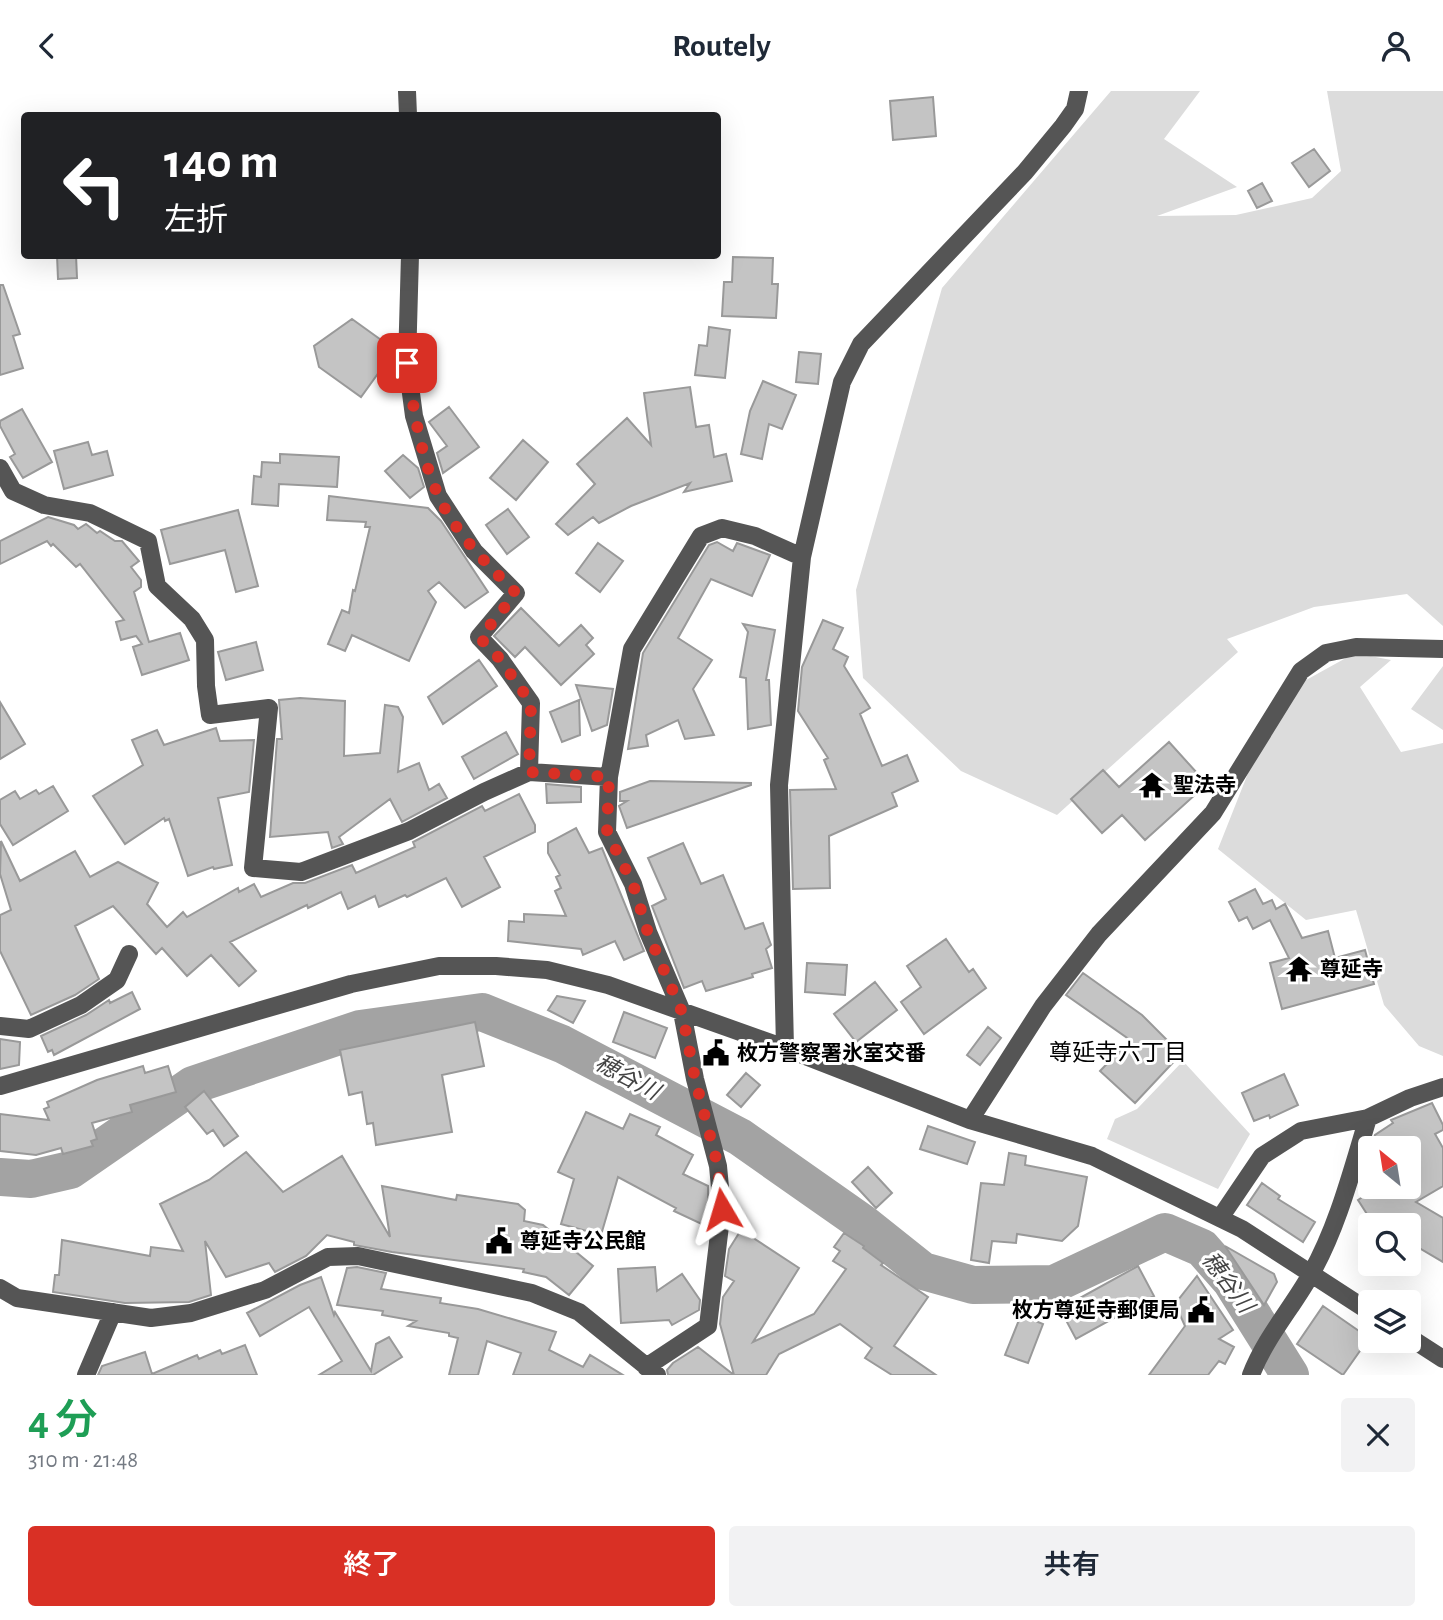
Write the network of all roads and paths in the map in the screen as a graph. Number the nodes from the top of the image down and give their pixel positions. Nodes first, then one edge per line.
1 (407, 91) edge
2 (1079, 91) edge
3 (408, 112) edge
4 (410, 259) edge
5 (0, 468) edge
6 (803, 557) junction
7 (1443, 649) edge
8 (529, 772) junction
9 (609, 777) junction
10 (129, 954) dead end
11 (682, 1012) junction
12 (0, 1026) edge
13 (785, 1048) junction
14 (0, 1086) edge
15 (1443, 1087) edge
16 (1368, 1118) junction
17 (970, 1119) junction
18 (1220, 1218) junction
19 (1311, 1273) junction
20 (0, 1288) edge
21 (1358, 1304) edge
22 (113, 1311) junction
23 (1421, 1345) edge
24 (1443, 1359) edge
25 (1254, 1367) edge
26 (651, 1371) edge
27 (86, 1375) edge

1 - 3 street
2 - 6 street
4 - 8 street
5 - 8 street
6 - 9 street
6 - 13 street
7 - 17 street
8 - 9 street
9 - 11 street
10 - 12 street
11 - 13 street
11 - 14 street
11 - 26 street
13 - 17 street
15 - 16 street
16 - 18 street
16 - 19 street
17 - 18 street
18 - 19 street
19 - 21 street
19 - 25 street
20 - 22 street
22 - 26 street
22 - 27 street
23 - 24 street

